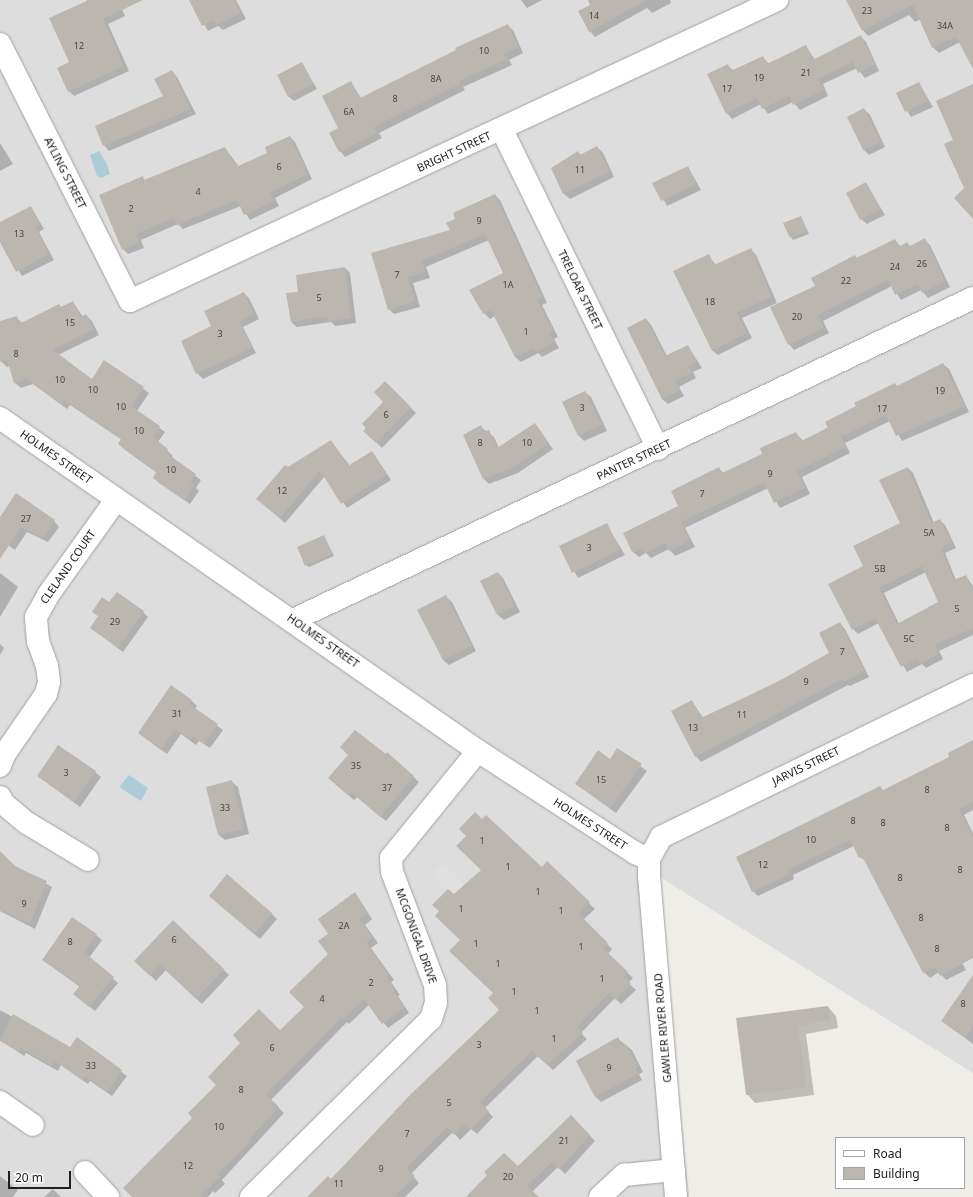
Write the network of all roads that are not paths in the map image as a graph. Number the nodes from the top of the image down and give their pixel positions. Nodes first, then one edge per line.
1 (777, 0) edge
2 (0, 44) edge
3 (502, 130) junction
4 (973, 298) edge
5 (130, 301) joint
6 (0, 418) edge
7 (658, 449) junction
8 (116, 500) junction
9 (293, 620) junction
10 (973, 685) edge
11 (478, 751) junction
12 (0, 766) edge
13 (0, 797) edge
14 (649, 859) junction
15 (88, 860) dead end
16 (0, 1102) edge
17 (33, 1125) dead end
18 (674, 1170) junction
19 (85, 1172) dead end
20 (108, 1197) edge
21 (250, 1197) edge
22 (600, 1197) edge
23 (676, 1197) edge

1 - 3 street, BRIGHT STREET
2 - 5 street, AYLING STREET
3 - 5 street, BRIGHT STREET
3 - 7 street, TRELOAR STREET
4 - 7 street, PANTER STREET
6 - 8 street, HOLMES STREET
7 - 9 street, PANTER STREET
8 - 9 street, HOLMES STREET
8 - 12 street, CLELAND COURT
9 - 11 street, HOLMES STREET
10 - 14 street, JARVIS STREET
11 - 14 street, HOLMES STREET
11 - 21 street, MCGONIGAL DRIVE
13 - 15 street
14 - 18 street, GAWLER RIVER ROAD
16 - 17 street
18 - 22 street
18 - 23 street, GAWLER RIVER ROAD
19 - 20 street

